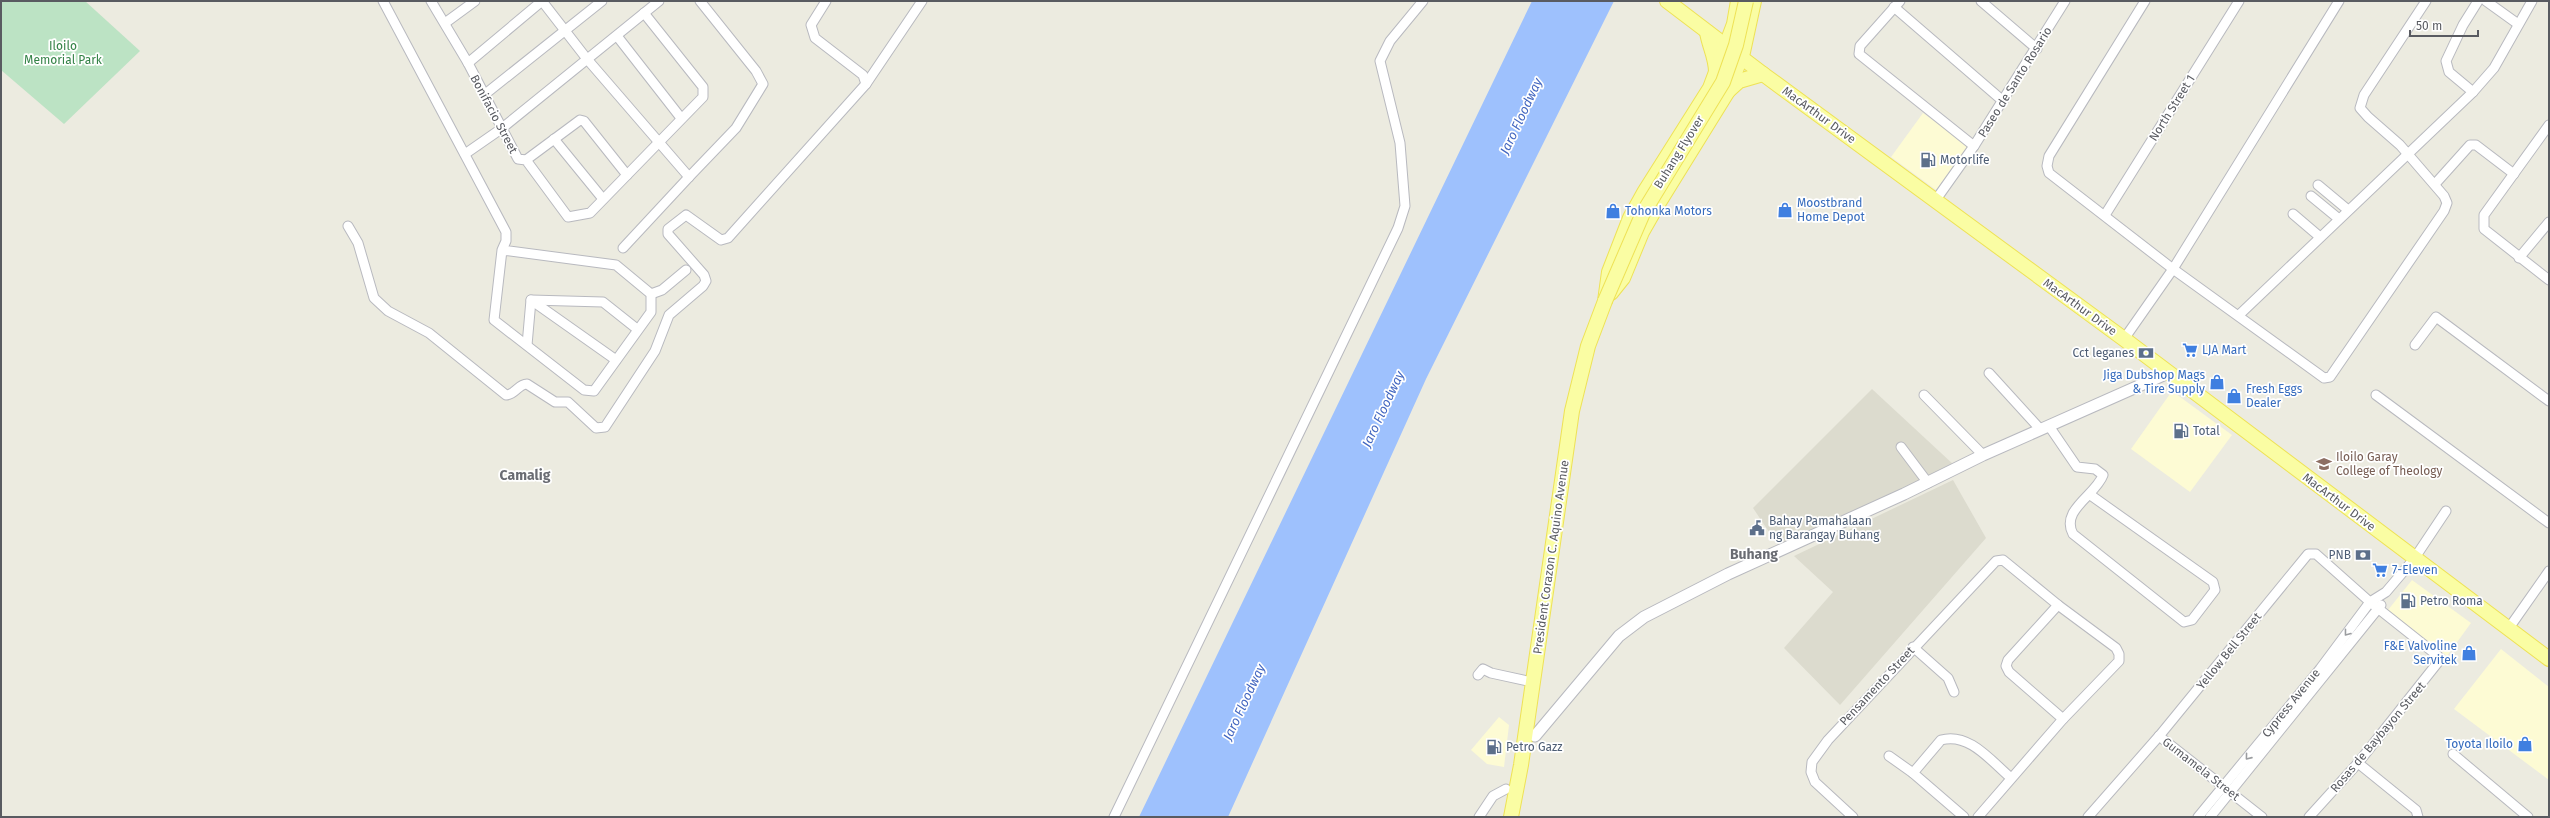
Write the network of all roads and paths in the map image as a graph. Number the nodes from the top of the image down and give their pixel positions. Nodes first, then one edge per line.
1 (383, 1) edge
2 (432, 1) edge
3 (474, 1) edge
4 (542, 1) edge
5 (659, 1) edge
6 (700, 1) edge
7 (826, 1) edge
8 (922, 1) edge
9 (1422, 1) edge
10 (1667, 1) edge
11 (1754, 1) edge
12 (1981, 1) edge
13 (2065, 1) edge
14 (2145, 1) edge
15 (2239, 1) edge
16 (2339, 1) edge
17 (2426, 1) edge
18 (2478, 1) edge
19 (2486, 1) edge
20 (2532, 1) edge
21 (599, 2) edge
22 (1740, 3) edge
23 (1897, 4) edge
24 (644, 13) junction
25 (446, 23) junction
26 (2518, 24) junction
27 (565, 29) junction
28 (1749, 29) junction
29 (1704, 30) junction
30 (617, 36) junction
31 (1726, 46) junction
32 (2037, 49) junction
33 (1741, 58) junction
34 (587, 59) junction
35 (468, 63) junction
36 (1716, 74) junction
37 (1763, 74) junction
38 (866, 84) junction
39 (1728, 91) junction
40 (2473, 92) junction
41 (484, 95) junction
42 (2003, 100) junction
43 (681, 118) junction
44 (2549, 125) edge
45 (501, 129) junction
46 (554, 139) junction
47 (658, 143) junction
48 (1974, 146) junction
49 (2408, 153) junction
50 (465, 154) junction
51 (526, 160) junction
52 (2514, 174) junction
53 (627, 175) junction
54 (689, 178) junction
55 (2435, 184) junction
56 (2318, 186) dead end
57 (2311, 196) dead end
58 (603, 199) junction
59 (1936, 201) junction
60 (2348, 210) junction
61 (2293, 214) dead end
62 (2104, 215) junction
63 (2339, 219) junction
64 (2549, 222) edge
65 (348, 226) dead end
66 (2320, 237) junction
67 (623, 248) dead end
68 (502, 250) junction
69 (2519, 258) junction
70 (2173, 269) junction
71 (686, 270) dead end
72 (2549, 280) edge
73 (651, 294) junction
74 (531, 300) junction
75 (1605, 301) junction
76 (2239, 315) junction
77 (637, 329) junction
78 (2124, 339) junction
79 (2415, 345) dead end
80 (527, 346) junction
81 (616, 360) junction
82 (1989, 373) dead end
83 (2168, 373) junction
84 (1924, 395) dead end
85 (2376, 395) dead end
86 (2549, 400) edge
87 (2044, 427) junction
88 (1901, 447) dead end
89 (1983, 455) junction
90 (1928, 483) junction
91 (2089, 494) junction
92 (2446, 510) dead end
93 (2549, 523) edge
94 (2414, 559) junction
95 (2549, 571) edge
96 (2386, 592) junction
97 (2370, 602) junction
98 (2058, 605) junction
99 (2379, 609) junction
100 (2509, 628) junction
101 (1913, 648) junction
102 (2549, 659) edge
103 (1478, 675) dead end
104 (1532, 682) junction
105 (1954, 692) dead end
106 (2063, 719) junction
107 (1535, 736) joint
108 (2159, 736) junction
109 (2454, 754) dead end
110 (1889, 756) dead end
111 (2358, 763) junction
112 (1520, 769) junction
113 (1913, 773) junction
114 (2011, 778) junction
115 (1506, 789) joint
116 (2228, 789) junction
117 (1114, 817) edge
118 (1479, 817) edge
119 (1511, 817) edge
120 (1853, 817) edge
121 (1964, 817) edge
122 (1978, 817) edge
123 (2088, 817) edge
124 (2198, 817) edge
125 (2210, 817) edge
126 (2262, 817) edge
127 (2309, 817) edge
128 (2418, 817) edge
129 (2528, 817) edge

1 - 50 street
2 - 25 street, Bonifacio Street
3 - 25 street
4 - 27 street
4 - 35 street
5 - 24 street
6 - 54 street
7 - 38 street
8 - 38 street
9 - 117 street
10 - 29 main road, MacArthur Drive
11 - 28 main road, President Corazon C. Aquino Avenue
12 - 32 street
13 - 32 street, Paseo de Santo Rosario
14 - 62 street
15 - 62 street, North Street 1
16 - 70 street
17 - 49 street
18 - 40 street
19 - 26 street
20 - 26 street
21 - 27 street
22 - 29 main road
22 - 31 main road, President Corazon C. Aquino Avenue
22 - 75 main road, Buhang Flyover, bridge
23 - 42 street
23 - 48 street
24 - 30 street
24 - 43 street
25 - 35 street, Bonifacio Street
26 - 40 street
27 - 34 street
27 - 41 street
28 - 33 main road, President Corazon C. Aquino Avenue
28 - 37 main road
29 - 31 main road, MacArthur Drive
29 - 36 main road
30 - 34 street
30 - 43 street
31 - 33 main road, MacArthur Drive
31 - 36 main road, President Corazon C. Aquino Avenue
32 - 42 street, Paseo de Santo Rosario
33 - 37 main road, MacArthur Drive
33 - 39 main road, President Corazon C. Aquino Avenue
34 - 45 street
34 - 47 street
35 - 41 street, Bonifacio Street
36 - 75 main road, President Corazon C. Aquino Avenue
37 - 39 main road
37 - 59 main road, MacArthur Drive
38 - 65 street
39 - 75 main road, President Corazon C. Aquino Avenue
40 - 49 street
41 - 45 street, Bonifacio Street
42 - 48 street, Paseo de Santo Rosario
43 - 47 street
44 - 52 street
45 - 50 street
45 - 51 street, Bonifacio Street
46 - 51 street
46 - 53 street
46 - 58 street
47 - 53 street
47 - 54 street
48 - 59 street, Paseo de Santo Rosario
49 - 55 street
49 - 60 street
50 - 68 street
51 - 58 street, Bonifacio Street
52 - 55 street
52 - 69 street
53 - 58 street
54 - 67 street
55 - 76 street
56 - 60 street
57 - 63 street
59 - 78 main road, MacArthur Drive
60 - 63 street
61 - 66 street
62 - 70 street
63 - 66 street
64 - 69 street
66 - 76 street
68 - 73 street
68 - 80 street
69 - 72 street
70 - 76 street
70 - 78 street
71 - 73 street
73 - 77 street
74 - 77 street
74 - 80 street
74 - 81 street
75 - 104 main road, President Corazon C. Aquino Avenue
77 - 81 street
78 - 83 main road, MacArthur Drive
79 - 86 street
80 - 81 street
82 - 87 street
83 - 87 street
83 - 94 main road, MacArthur Drive
84 - 89 street
85 - 93 street
87 - 89 street
87 - 91 street
88 - 90 street
89 - 90 street
90 - 107 street
91 - 91 street
92 - 94 street, Cypress Avenue
94 - 96 street, Cypress Avenue
94 - 100 main road, MacArthur Drive
95 - 100 street
96 - 97 street, Cypress Avenue
96 - 99 street, Cypress Avenue
97 - 99 street, Yellow Bell Street
97 - 108 street, Yellow Bell Street
97 -> 116 street, Cypress Avenue
98 - 101 street, Pensamento Street
98 - 106 street
98 - 106 street
99 - 111 street, Rosas de Baybayon Street
99 - 116 street, Cypress Avenue
100 - 102 main road, MacArthur Drive
101 - 105 street
101 - 120 street, Pensamento Street
103 - 104 street
104 - 112 main road, President Corazon C. Aquino Avenue
106 - 114 street
107 - 112 main road
108 - 116 street, Gumamela Street
108 - 123 street, Yellow Bell Street
109 - 129 street
110 - 113 street
111 - 127 street, Rosas de Baybayon Street
111 - 128 street
112 - 115 main road
112 - 119 main road, President Corazon C. Aquino Avenue
113 - 114 street
113 - 121 street
114 - 122 street
115 - 118 street
116 - 124 street, Cypress Avenue
116 - 125 street, Cypress Avenue
116 - 126 street, Gumamela Street

